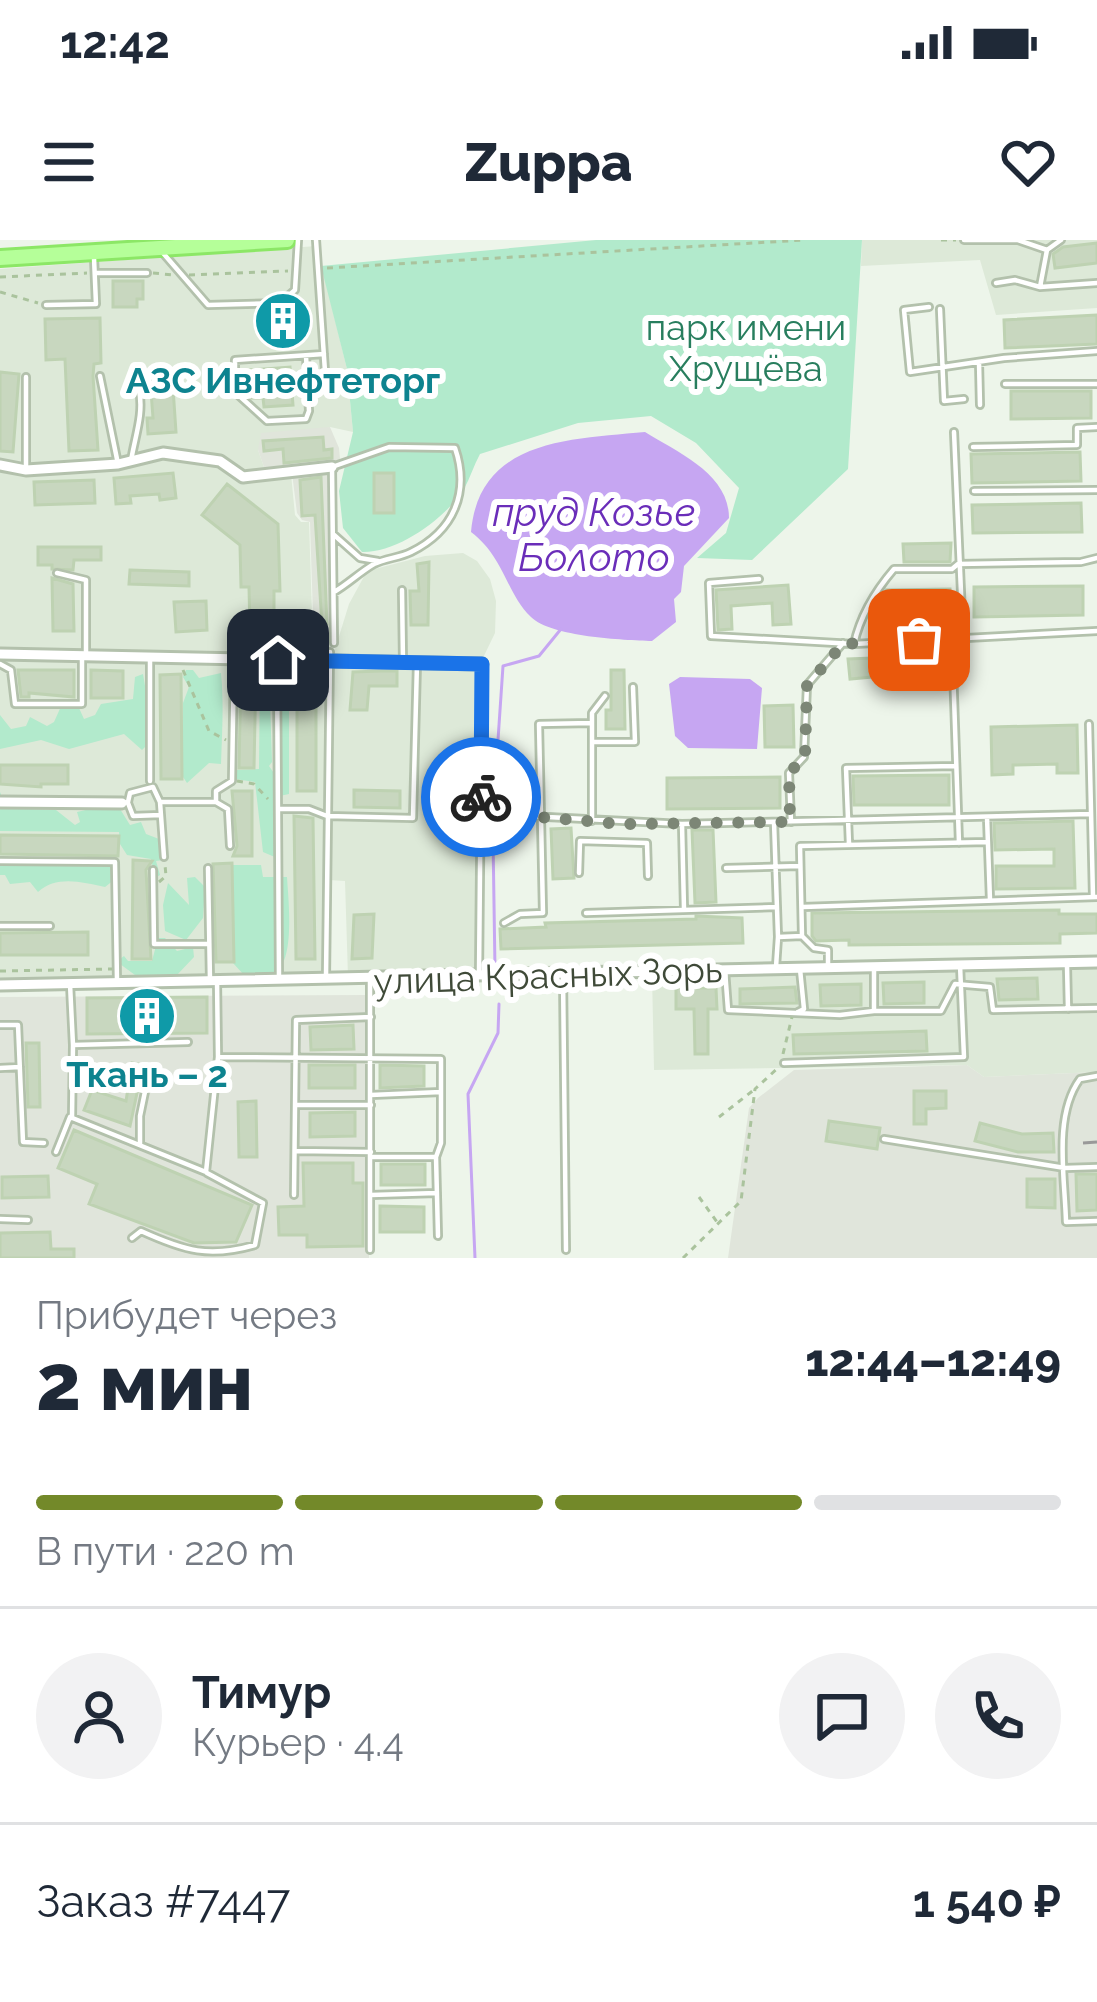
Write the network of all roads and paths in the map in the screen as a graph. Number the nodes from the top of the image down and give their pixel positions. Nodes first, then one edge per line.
1 (287, 240) edge
2 (298, 240) edge
3 (316, 240) edge
4 (804, 240) edge
5 (940, 240) edge
6 (964, 240) edge
7 (1061, 240) edge
8 (188, 243) edge
9 (160, 248) junction
10 (82, 249) edge
11 (1047, 250) junction
12 (0, 257) edge
13 (318, 268) junction
14 (297, 270) junction
15 (95, 273) junction
16 (147, 273) joint
17 (182, 275) junction
18 (0, 277) edge
19 (1097, 283) edge
20 (996, 284) dead end
21 (1040, 286) junction
22 (0, 292) edge
23 (46, 305) joint
24 (929, 307) dead end
25 (940, 309) dead end
26 (1097, 351) edge
27 (324, 354) junction
28 (306, 356) junction
29 (979, 362) junction
30 (944, 368) junction
31 (100, 376) dead end
32 (26, 377) dead end
33 (1005, 384) dead end
34 (1097, 384) edge
35 (140, 390) dead end
36 (308, 390) junction
37 (964, 399) dead end
38 (980, 405) dead end
39 (1097, 427) edge
40 (955, 432) dead end
41 (973, 447) dead end
42 (131, 461) junction
43 (0, 464) edge
44 (118, 464) junction
45 (332, 467) junction
46 (26, 470) junction
47 (1097, 490) edge
48 (974, 491) dead end
49 (333, 534) junction
50 (1097, 558) edge
51 (380, 561) junction
52 (958, 565) junction
53 (57, 573) dead end
54 (759, 579) dead end
55 (402, 590) dead end
56 (334, 592) junction
57 (1097, 631) edge
58 (962, 638) junction
59 (952, 639) junction
60 (334, 643) dead end
61 (843, 644) junction
62 (854, 644) junction
63 (0, 654) edge
64 (84, 656) junction
65 (149, 657) junction
66 (330, 657) junction
67 (176, 658) junction
68 (234, 659) junction
69 (278, 660) junction
70 (403, 662) junction
71 (417, 663) junction
72 (0, 664) edge
73 (482, 664) joint
74 (633, 687) dead end
75 (605, 696) dead end
76 (592, 723) junction
77 (1089, 724) dead end
78 (592, 742) junction
79 (232, 743) junction
80 (956, 766) junction
81 (232, 781) junction
82 (150, 782) dead end
83 (0, 802) edge
84 (125, 802) junction
85 (160, 802) junction
86 (216, 802) junction
87 (278, 809) junction
88 (1090, 814) junction
89 (161, 815) junction
90 (328, 816) junction
91 (988, 817) junction
92 (440, 818) dead end
93 (541, 818) junction
94 (958, 818) junction
95 (481, 820) junction
96 (848, 820) junction
97 (592, 821) junction
98 (774, 822) junction
99 (790, 822) junction
100 (682, 824) junction
101 (988, 842) junction
102 (959, 843) junction
103 (849, 845) junction
104 (230, 846) dead end
105 (164, 857) joint
106 (0, 861) edge
107 (800, 866) junction
108 (776, 867) junction
109 (208, 868) dead end
110 (726, 868) dead end
111 (153, 870) dead end
112 (579, 874) dead end
113 (648, 876) dead end
114 (154, 886) junction
115 (1095, 897) edge
116 (990, 900) junction
117 (777, 907) junction
118 (801, 907) junction
119 (684, 910) junction
120 (586, 913) dead end
121 (504, 923) dead end
122 (0, 926) edge
123 (50, 926) dead end
124 (802, 936) junction
125 (778, 937) junction
126 (209, 944) junction
127 (1097, 962) edge
128 (1067, 963) junction
129 (960, 965) junction
130 (874, 967) junction
131 (800, 968) junction
132 (828, 968) junction
133 (117, 969) junction
134 (776, 969) junction
135 (725, 970) junction
136 (0, 971) edge
137 (563, 974) junction
138 (479, 975) junction
139 (279, 980) junction
140 (370, 980) junction
141 (214, 981) junction
142 (326, 981) junction
143 (117, 982) junction
144 (70, 984) junction
145 (961, 984) junction
146 (0, 985) edge
147 (1097, 1008) edge
148 (1068, 1009) junction
149 (874, 1011) junction
150 (793, 1013) junction
151 (370, 1018) junction
152 (0, 1025) edge
153 (188, 1042) dead end
154 (73, 1045) junction
155 (218, 1057) junction
156 (296, 1059) junction
157 (371, 1060) junction
158 (784, 1063) junction
159 (20, 1067) junction
160 (0, 1068) edge
161 (1097, 1076) edge
162 (148, 1078) dead end
163 (755, 1089) junction
164 (441, 1092) junction
165 (371, 1095) junction
166 (296, 1105) junction
167 (371, 1106) junction
168 (719, 1117) dead end
169 (72, 1118) junction
170 (884, 1139) dead end
171 (44, 1143) dead end
172 (140, 1144) junction
173 (295, 1151) junction
174 (56, 1153) dead end
175 (371, 1155) junction
176 (436, 1157) junction
177 (1097, 1167) edge
178 (1064, 1168) junction
179 (206, 1172) junction
180 (437, 1193) junction
181 (294, 1195) dead end
182 (371, 1195) junction
183 (699, 1197) dead end
184 (0, 1219) edge
185 (28, 1220) dead end
186 (1097, 1221) edge
187 (718, 1223) junction
188 (438, 1237) dead end
189 (132, 1238) dead end
190 (370, 1250) dead end
191 (566, 1250) dead end
192 (683, 1258) edge

1 - 8 main road
2 - 14 lane
3 - 13 lane
4 - 13 path
5 - 6 path
6 - 11 lane
7 - 11 lane
8 - 9 main road
9 - 10 main road
9 - 17 lane
10 - 12 main road
10 - 15 lane
11 - 21 lane
13 - 27 lane
14 - 17 path
14 - 17 lane
15 - 16 lane
15 - 18 path
15 - 23 lane
16 - 17 path
19 - 21 lane
20 - 21 lane
22 - 23 path
24 - 30 lane
25 - 30 lane
26 - 29 lane
27 - 28 lane
27 - 36 lane
28 - 36 lane
28 - 36 lane
29 - 30 lane
29 - 38 lane
30 - 37 lane
31 - 44 lane
32 - 46 lane
33 - 34 lane
35 - 42 lane
39 - 41 lane
40 - 52 lane
42 - 44 street
42 - 45 street
43 - 46 street
44 - 46 street
45 - 49 lane
45 - 51 lane
47 - 48 lane
49 - 51 lane
49 - 56 lane
50 - 52 lane
51 - 56 lane
52 - 58 lane
52 - 62 lane
53 - 64 lane
54 - 61 lane
55 - 70 lane
56 - 60 lane
57 - 58 lane
58 - 59 lane
59 - 62 lane
59 - 80 lane
61 - 62 lane
61 - 99 lane
63 - 64 street
64 - 65 street
64 - 72 lane
65 - 67 street
65 - 82 lane
66 - 69 street
66 - 70 street
66 - 90 lane
67 - 68 street
67 - 79 path
68 - 69 street
68 - 79 lane
69 - 87 lane
70 - 71 street
71 - 73 street
71 - 90 lane
73 - 95 lane
74 - 78 lane
75 - 76 lane
76 - 78 lane
76 - 93 lane
77 - 88 lane
78 - 97 lane
79 - 81 lane
80 - 94 lane
80 - 96 lane
81 - 86 lane
81 - 87 path
83 - 84 street
84 - 85 lane
84 - 89 lane
85 - 86 lane
85 - 89 lane
86 - 104 lane
87 - 90 lane
87 - 139 lane
88 - 91 lane
88 - 115 lane
89 - 105 lane
90 - 142 lane
91 - 94 lane
91 - 101 lane
92 - 95 lane
93 - 95 lane
93 - 97 lane
93 - 121 lane
94 - 96 lane
94 - 102 lane
95 - 138 lane
96 - 99 lane
96 - 103 lane
97 - 100 lane
98 - 99 lane
98 - 100 lane
98 - 108 lane
100 - 119 lane
101 - 102 lane
101 - 116 lane
102 - 103 lane
103 - 107 lane
105 - 114 path
106 - 133 lane
107 - 108 lane
107 - 118 lane
108 - 110 lane
108 - 117 lane
109 - 126 lane
111 - 114 lane
112 - 113 lane
114 - 126 lane
115 - 116 lane
116 - 118 lane
117 - 119 lane
117 - 125 lane
118 - 124 lane
119 - 120 lane
122 - 123 lane
124 - 125 lane
124 - 132 lane
125 - 134 lane
126 - 141 lane
127 - 128 street, улица Красных Зорь
128 - 129 street, улица Красных Зорь
128 - 148 lane
129 - 130 street, улица Красных Зорь
129 - 145 lane
130 - 132 street, улица Красных Зорь
130 - 149 lane
131 - 132 street, улица Красных Зорь
131 - 134 street, улица Красных Зорь
131 - 150 lane
133 - 136 path
133 - 143 lane
134 - 135 street, улица Красных Зорь
135 - 137 street, улица Красных Зорь
135 - 150 lane
137 - 138 street, улица Красных Зорь
137 - 191 lane
138 - 140 street, улица Красных Зорь
139 - 141 street, улица Красных Зорь
139 - 142 street, улица Красных Зорь
140 - 142 street, улица Красных Зорь
140 - 151 lane
141 - 143 street, улица Красных Зорь
141 - 155 lane
143 - 144 street, улица Красных Зорь
144 - 146 street, улица Красных Зорь
144 - 154 lane
145 - 148 lane
145 - 149 lane
145 - 158 lane
147 - 148 lane
149 - 150 lane
150 - 158 path
151 - 156 lane
151 - 157 lane
152 - 159 lane
153 - 154 lane
154 - 169 lane
155 - 156 lane
155 - 179 lane
156 - 157 lane
156 - 166 lane
157 - 164 lane
157 - 165 lane
158 - 163 path
159 - 160 lane
159 - 171 lane
161 - 178 lane
162 - 172 lane
163 - 168 path
163 - 187 path
164 - 165 lane
164 - 176 lane
165 - 167 lane
166 - 167 lane
166 - 173 lane
167 - 175 lane
169 - 172 lane
169 - 174 lane
170 - 178 lane
172 - 179 lane
173 - 175 lane
173 - 181 lane
175 - 176 lane
175 - 182 lane
176 - 180 lane
177 - 178 lane
178 - 186 lane
179 - 189 lane
180 - 182 lane
180 - 188 lane
182 - 190 lane
183 - 187 path
184 - 185 lane
187 - 192 path

